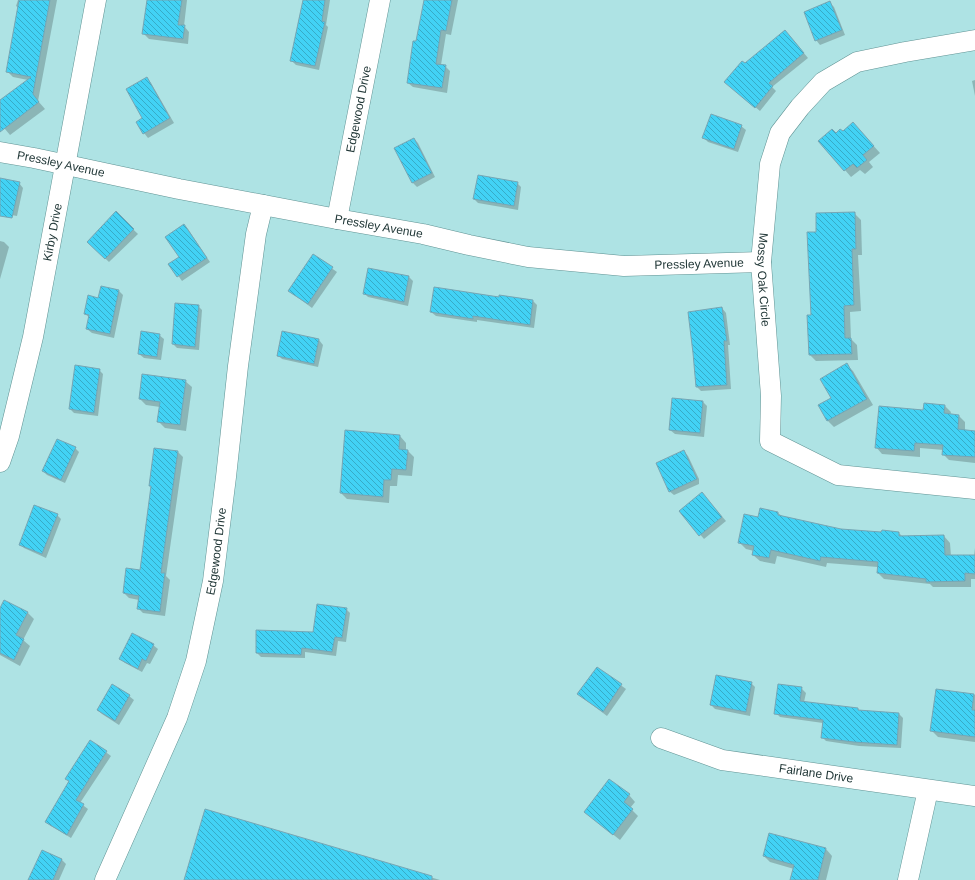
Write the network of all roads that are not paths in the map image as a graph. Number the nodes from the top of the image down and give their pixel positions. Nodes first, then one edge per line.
1 (96, 0) edge
2 (380, 0) edge
3 (975, 40) edge
4 (0, 152) edge
5 (65, 164) junction
6 (264, 205) junction
7 (337, 219) junction
8 (762, 262) junction
9 (0, 462) edge
10 (975, 489) edge
11 (661, 738) dead end
12 (928, 790) junction
13 (975, 796) edge
14 (104, 880) edge
15 (908, 880) edge

1 - 5 street, Kirby Drive
2 - 7 street, Edgewood Drive
3 - 8 street, Mossy Oak Circle
4 - 5 street, Pressley Avenue
5 - 6 street, Pressley Avenue
5 - 9 street, Kirby Drive
6 - 7 street, Pressley Avenue
6 - 14 street, Edgewood Drive
7 - 8 street, Pressley Avenue
8 - 10 street, Mossy Oak Circle
11 - 12 street, Fairlane Drive
12 - 13 street, Fairlane Drive
12 - 15 street

